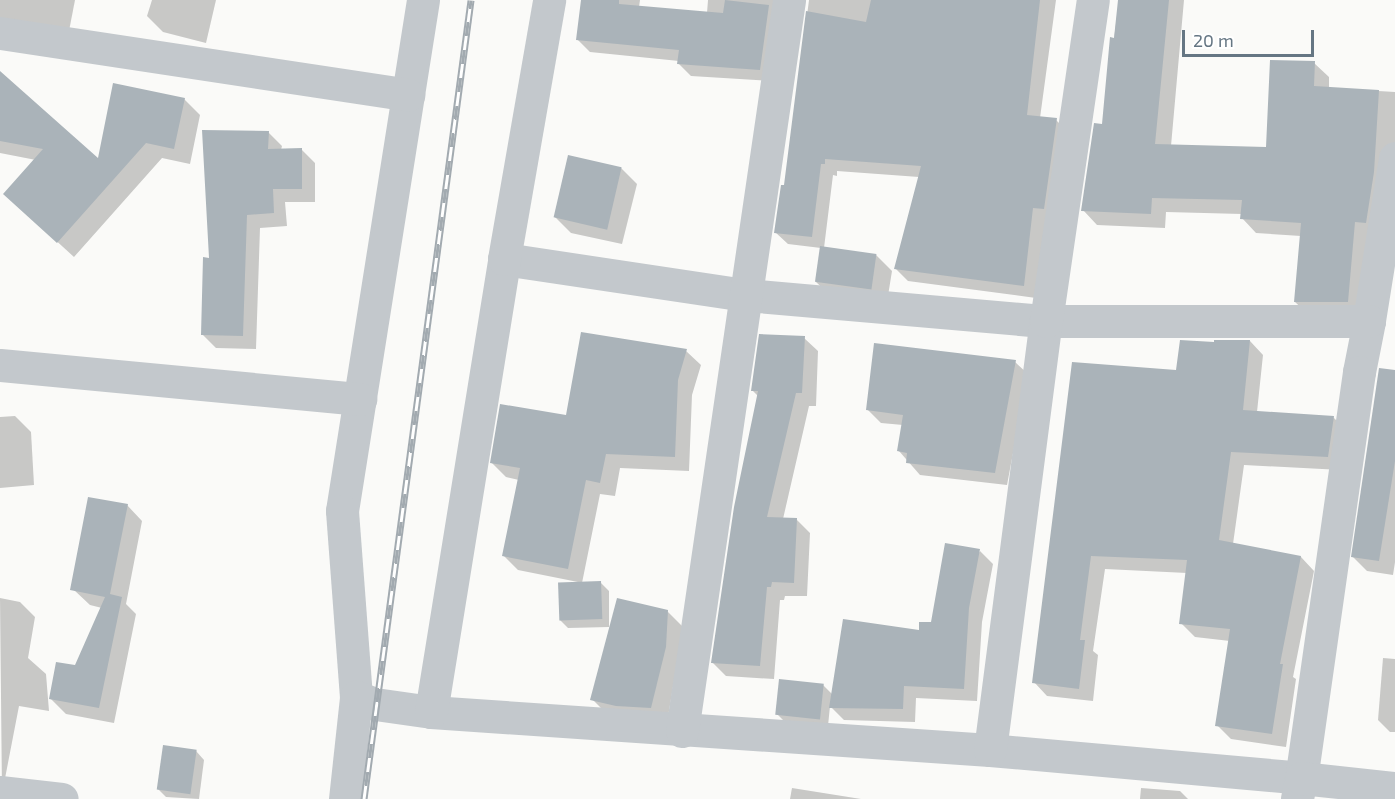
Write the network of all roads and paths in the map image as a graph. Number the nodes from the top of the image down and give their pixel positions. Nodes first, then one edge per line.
1 (423, 0) edge
2 (549, 0) edge
3 (789, 0) edge
4 (1093, 0) edge
5 (0, 33) edge
6 (408, 95) junction
7 (1395, 158) edge
8 (504, 259) junction
9 (746, 295) junction
10 (1046, 321) junction
11 (1370, 321) junction
12 (0, 365) edge
13 (360, 399) junction
14 (356, 697) junction
15 (431, 712) junction
16 (682, 731) junction
17 (990, 750) junction
18 (1395, 788) edge
19 (1299, 789) edge
20 (0, 792) edge
21 (62, 799) edge
22 (345, 799) edge

1 - 6 street
2 - 8 street
3 - 9 street
4 - 10 street
5 - 6 street
6 - 13 street
7 - 11 street
8 - 9 street
8 - 15 street
9 - 10 street
9 - 16 street
10 - 11 street
10 - 17 street
11 - 19 street
12 - 13 street
13 - 14 street
14 - 15 street
14 - 22 street
15 - 16 street
16 - 17 street
17 - 19 street
18 - 19 street
20 - 21 street

